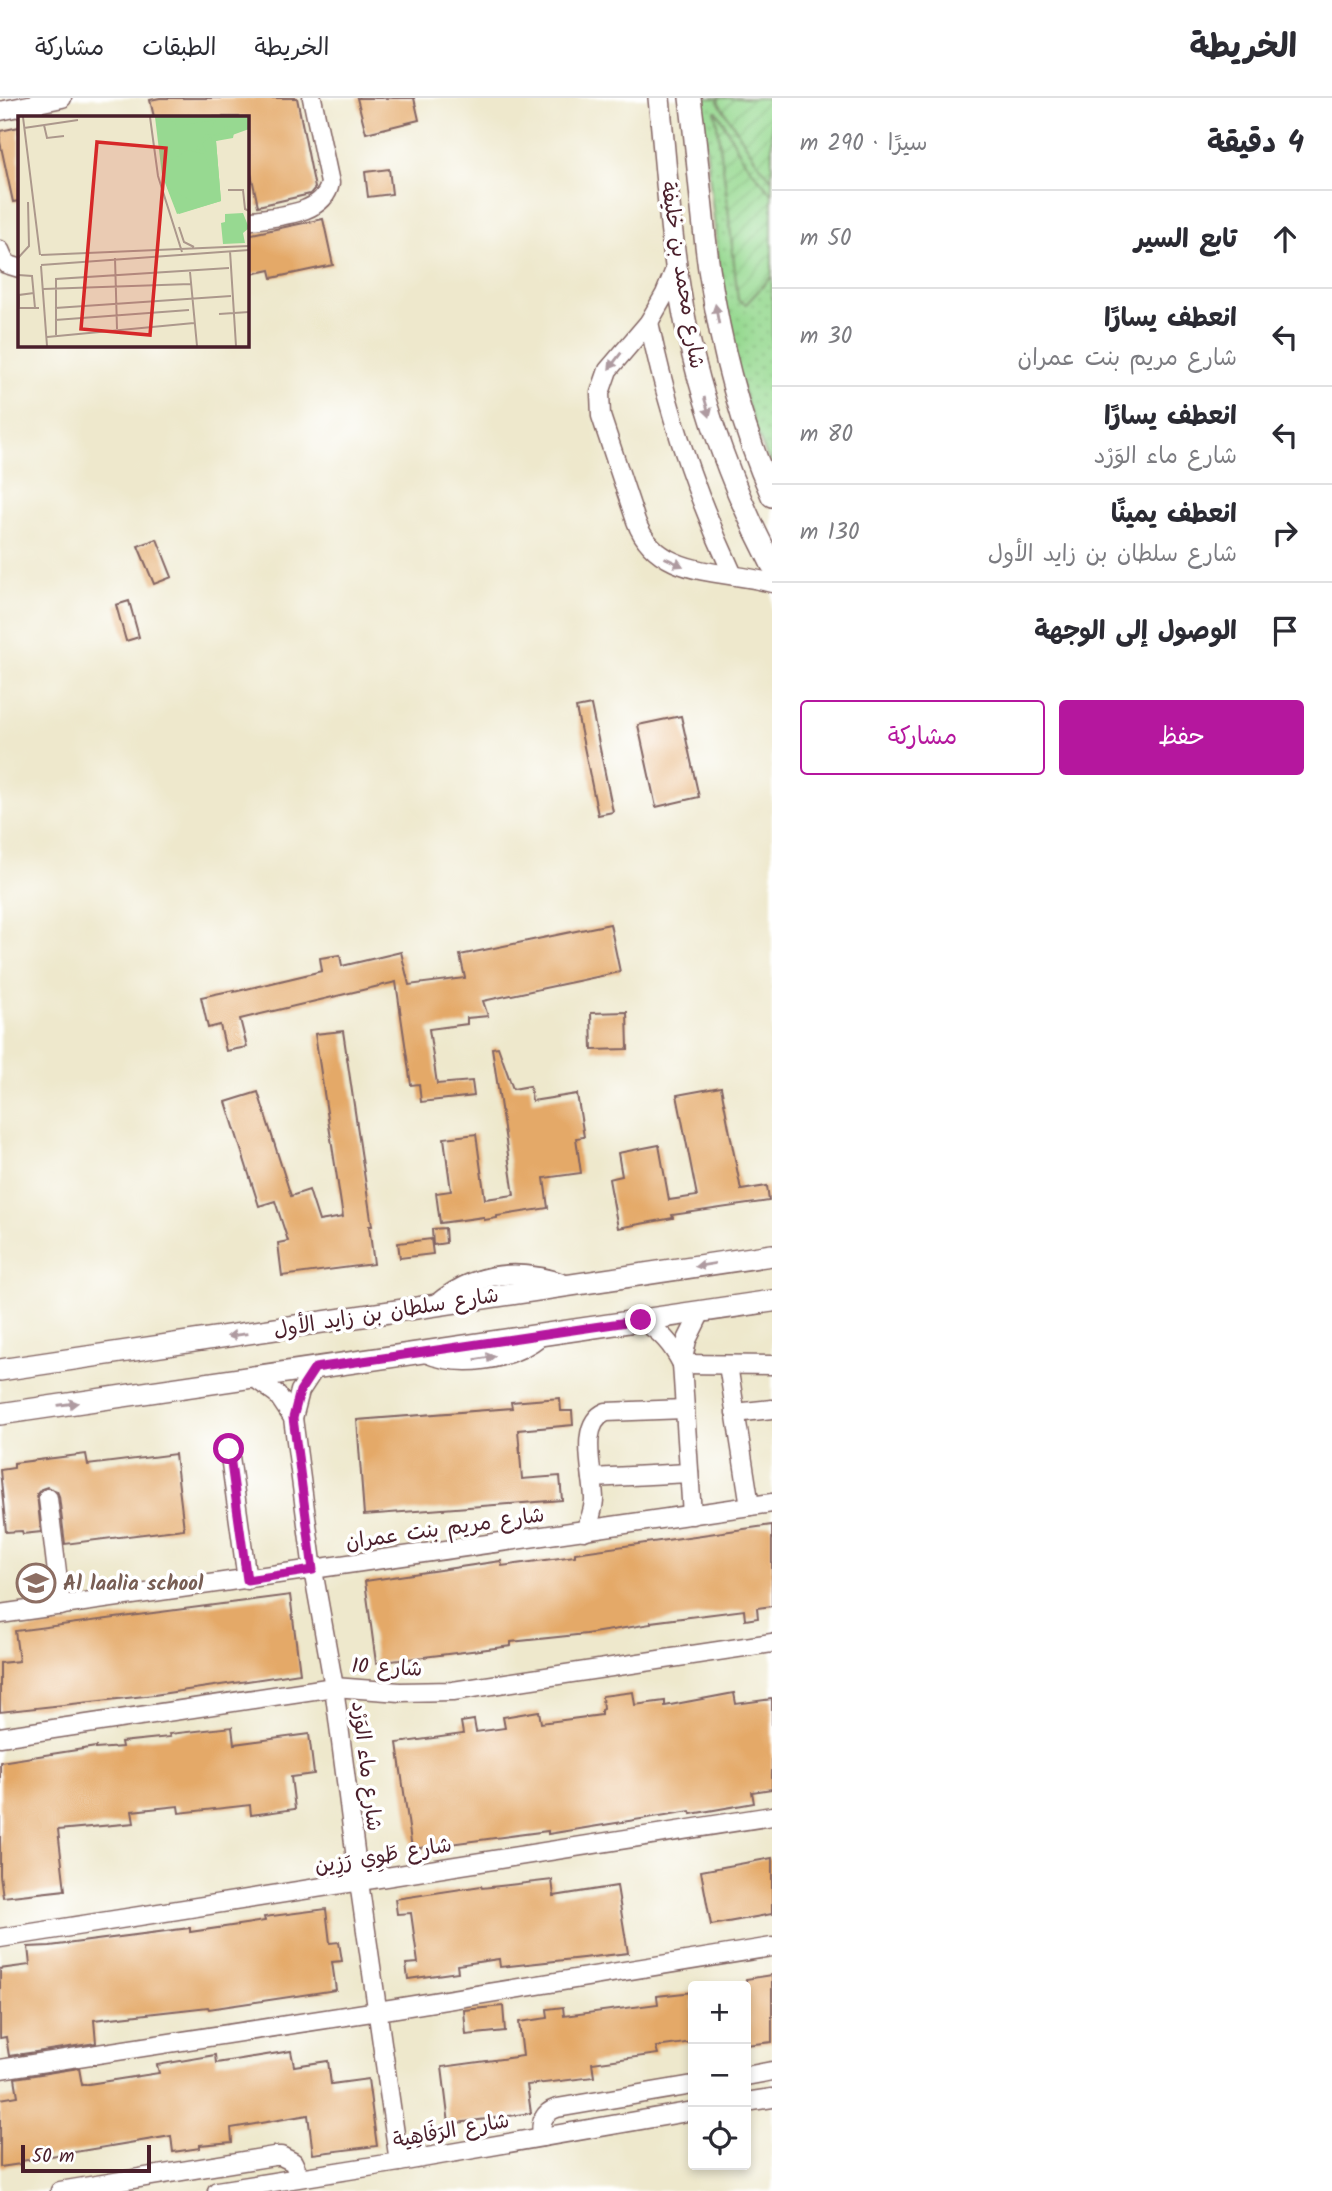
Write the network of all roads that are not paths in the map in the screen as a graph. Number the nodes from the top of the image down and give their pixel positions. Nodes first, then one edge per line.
1 (62, 98) edge
2 (312, 98) edge
3 (659, 98) edge
4 (690, 98) edge
5 (0, 111) edge
6 (248, 221) edge
7 (0, 250) edge
8 (677, 263) junction
9 (18, 268) edge
10 (649, 321) junction
11 (772, 496) edge
12 (772, 565) edge
13 (733, 575) junction
14 (772, 583) edge
15 (772, 1255) edge
16 (772, 1292) edge
17 (762, 1303) edge
18 (701, 1312) junction
19 (641, 1320) junction
20 (682, 1364) junction
21 (728, 1365) junction
22 (772, 1365) edge
23 (315, 1368) junction
24 (0, 1370) edge
25 (253, 1377) junction
26 (685, 1409) junction
27 (772, 1409) edge
28 (735, 1413) junction
29 (0, 1414) edge
30 (293, 1418) junction
31 (229, 1449) dead end
32 (689, 1473) junction
33 (592, 1478) junction
34 (48, 1498) dead end
35 (772, 1503) edge
36 (750, 1506) junction
37 (692, 1515) junction
38 (584, 1531) junction
39 (313, 1570) junction
40 (247, 1580) junction
41 (61, 1606) junction
42 (0, 1614) edge
43 (772, 1643) edge
44 (334, 1687) junction
45 (0, 1737) edge
46 (772, 1816) edge
47 (359, 1882) junction
48 (0, 1938) edge
49 (772, 1947) edge
50 (378, 2011) junction
51 (0, 2069) edge
52 (772, 2071) edge
53 (751, 2075) edge
54 (688, 2086) edge
55 (772, 2098) edge
56 (751, 2101) edge
57 (688, 2112) edge
58 (542, 2137) junction
59 (399, 2162) junction
60 (312, 2181) edge
61 (60, 2191) edge
62 (217, 2191) edge

1 - 5 street
2 - 6 street
3 - 8 main road, شارع محمد بن خليفة
11 -> 4 main road, شارع محمد بن خليفة
7 - 9 street
8 - 10 street
8 -> 12 main road, شارع محمد بن خليفة
10 - 13 street
10 -> 13 street
13 - 14 street
15 -> 24 main road, شارع سلطان بن زايد الأول
16 - 17 main road
17 - 18 main road, شارع سلطان بن زايد الأول
18 - 19 main road, شارع سلطان بن زايد الأول
18 - 20 street
19 - 20 street
23 -> 19 main road, شارع سلطان بن زايد الأول
20 - 21 street
20 - 26 street
21 - 22 street
21 - 28 street
23 - 25 main road, شارع سلطان بن زايد الأول
23 - 30 street, شارع ماء الوَرْد
29 -> 25 main road, شارع سلطان بن زايد الأول
25 - 30 street, شارع ماء الوَرْد
26 - 32 street
26 - 33 street
27 - 28 street
28 - 36 street
30 - 39 street, شارع ماء الوَرْد
31 - 40 street
32 - 33 street
32 - 37 street
33 - 38 street
34 - 41 street
35 - 36 street, شارع مريم بنت عمران
36 - 37 street, شارع مريم بنت عمران
37 - 38 street, شارع مريم بنت عمران
38 - 39 street, شارع مريم بنت عمران
39 - 40 street, شارع مريم بنت عمران
39 - 44 street, شارع ماء الوَرْد
40 - 41 street, شارع مريم بنت عمران
41 - 42 street, شارع مريم بنت عمران
43 - 44 street, شارع 10
44 - 45 street, شارع 10
44 - 47 street, شارع ماء الوَرْد
46 - 47 street, شارع طَوِي رَزِين
47 - 48 street, شارع طَوِي رَزِين
47 - 50 street, شارع ماء الوَرْد
49 - 50 street
50 - 51 street
50 - 59 street, شارع ماء الوَرْد
52 - 53 street
54 - 58 street
55 - 56 street
57 - 58 street, شارع الرَفَاهِية
58 - 59 street, شارع الرَفَاهِية
59 - 60 street, شارع الرَفَاهِية
60 - 61 street
60 - 62 street, شارع الرَفَاهِية

